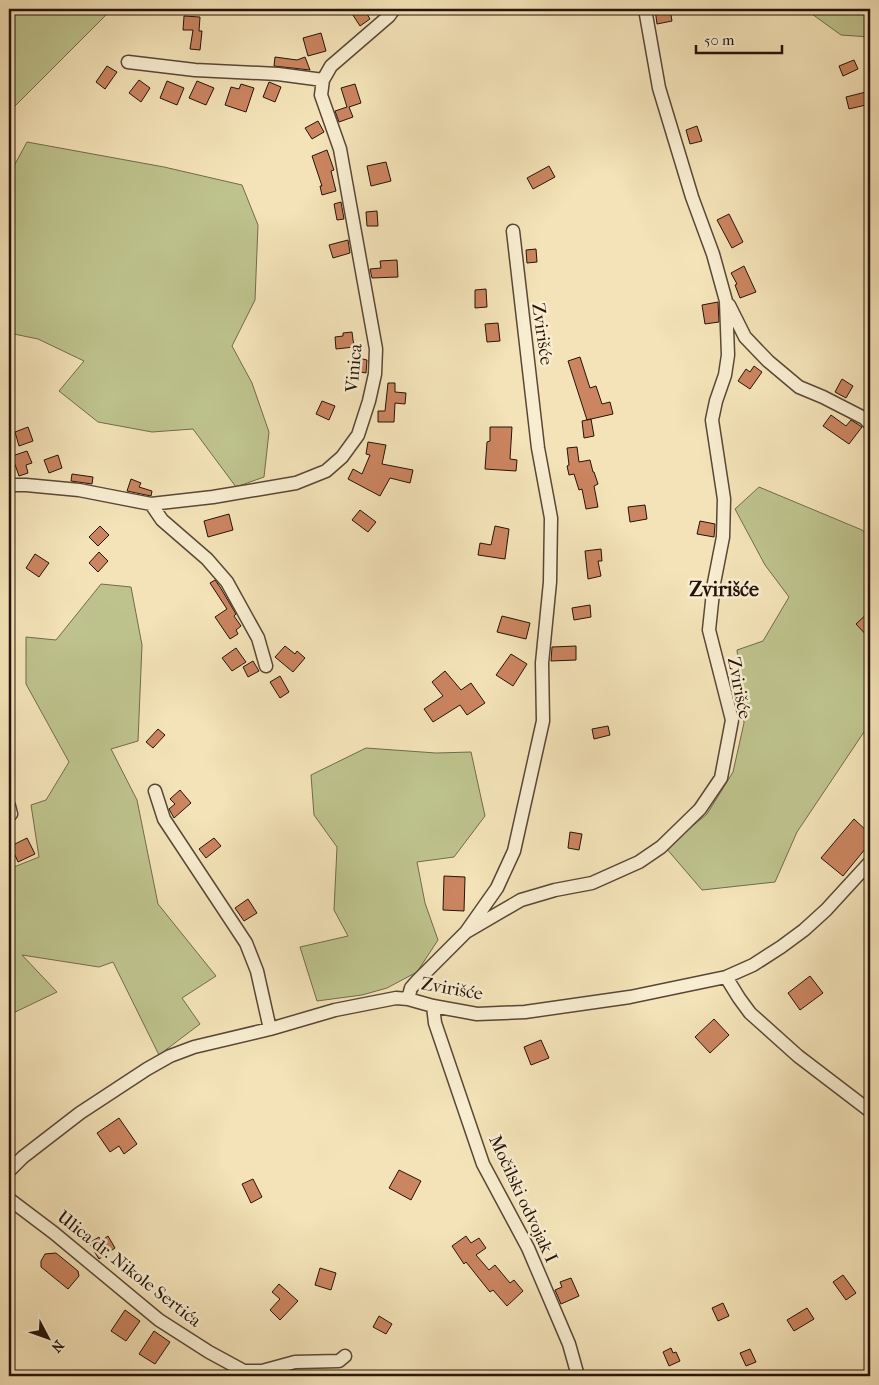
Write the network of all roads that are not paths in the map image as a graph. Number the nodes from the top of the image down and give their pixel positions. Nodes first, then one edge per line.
1 (394, 9) edge
2 (646, 9) edge
3 (128, 62) dead end
4 (323, 80) junction
5 (513, 231) dead end
6 (726, 301) junction
7 (870, 424) edge
8 (9, 485) edge
9 (151, 504) junction
10 (266, 666) dead end
11 (155, 791) dead end
12 (870, 862) edge
13 (466, 932) junction
14 (726, 977) junction
15 (408, 999) junction
16 (433, 1006) junction
17 (270, 1030) junction
18 (870, 1111) edge
19 (9, 1170) edge
20 (9, 1199) edge
21 (345, 1356) dead end
22 (578, 1376) edge

1 - 4 street
2 - 6 street, Zvirišće
3 - 4 street
4 - 9 street, Vinica
5 - 13 street, Zvirišće
6 - 7 street, Zvirišće
6 - 13 street, Zvirišće
8 - 9 street, Vinica
9 - 10 street
11 - 17 street
12 - 14 street, Zvirišće
13 - 15 street, Zvirišće
14 - 16 street, Zvirišće
14 - 18 street
15 - 16 street, Zvirišće
15 - 17 street
16 - 22 street, Močilski odvojak I
17 - 19 street
20 - 21 street, Ulica dr. Nikole Sertića

